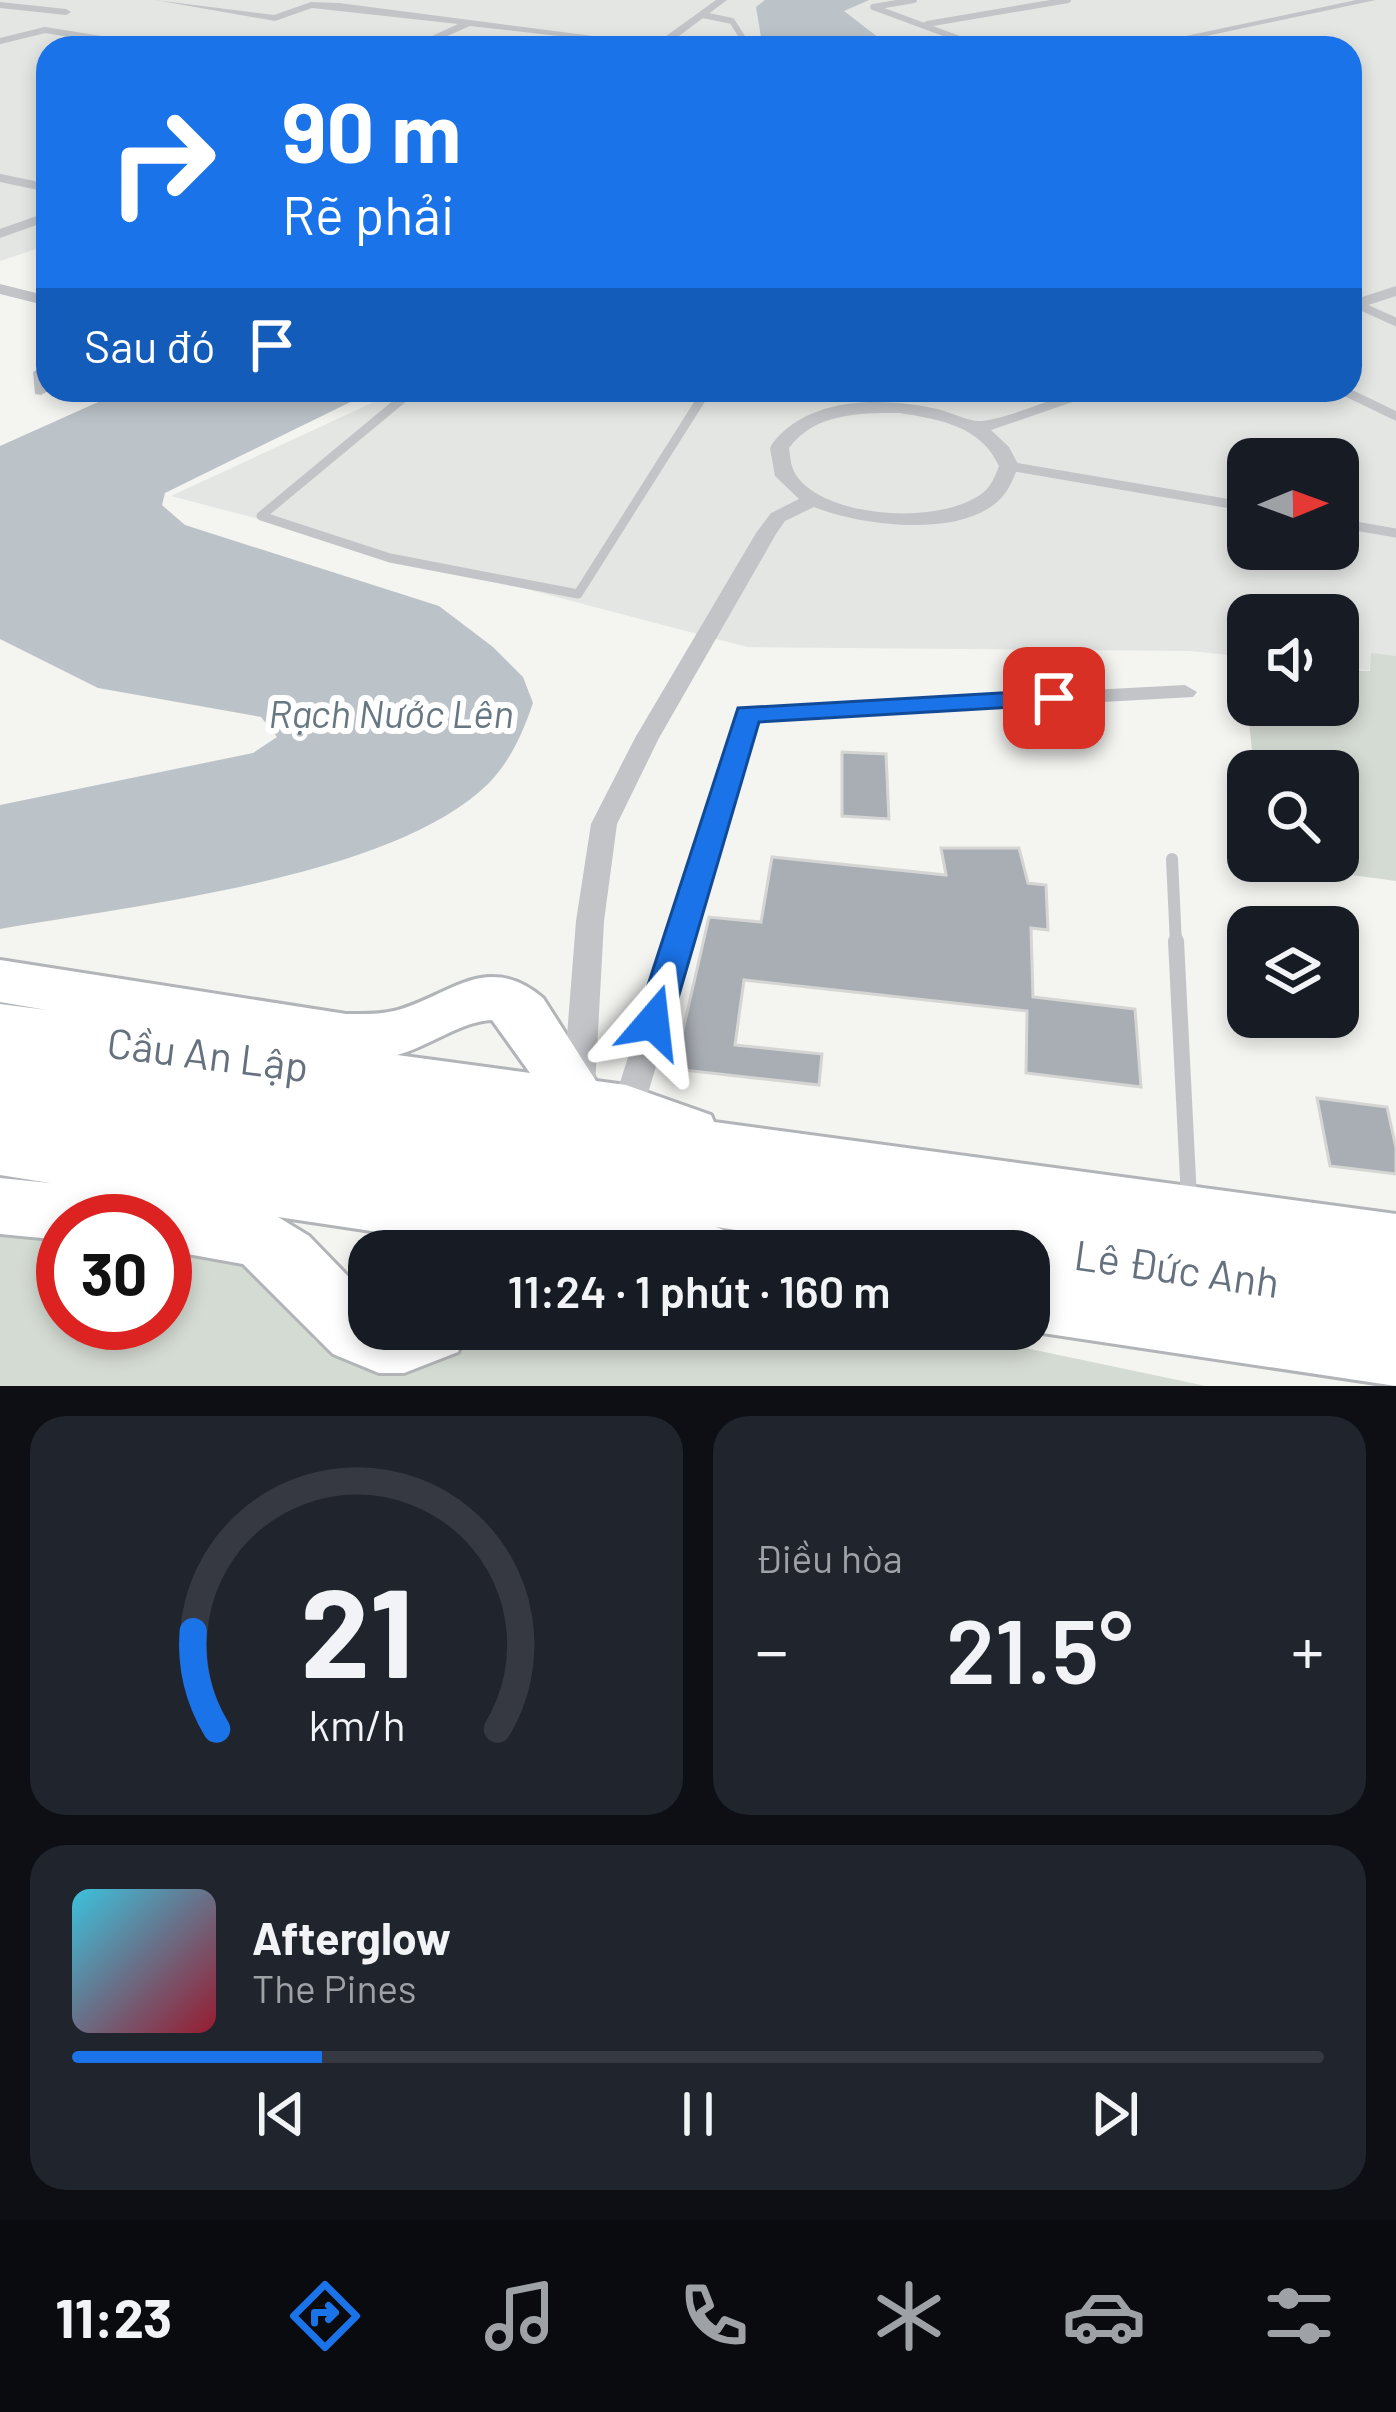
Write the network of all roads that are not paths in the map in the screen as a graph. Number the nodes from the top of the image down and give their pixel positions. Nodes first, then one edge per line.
1 (160, 0) edge
2 (722, 0) edge
3 (914, 0) edge
4 (1068, 0) edge
5 (1338, 0) edge
6 (1371, 0) edge
7 (1352, 4) junction
8 (0, 5) edge
9 (66, 12) dead end
10 (703, 15) junction
11 (923, 25) junction
12 (464, 26) junction
13 (82, 36) edge
14 (440, 36) edge
15 (530, 36) edge
16 (552, 36) edge
17 (674, 36) edge
18 (741, 36) edge
19 (952, 36) edge
20 (1193, 36) edge
21 (0, 41) edge
22 (0, 178) edge
23 (36, 186) edge
24 (36, 221) edge
25 (0, 234) edge
26 (0, 289) edge
27 (1396, 291) edge
28 (36, 298) edge
29 (1362, 302) edge
30 (1362, 309) edge
31 (1396, 322) edge
32 (1362, 400) edge
33 (399, 402) edge
34 (699, 402) edge
35 (849, 402) edge
36 (873, 402) edge
37 (1060, 402) edge
38 (1396, 416) edge
39 (976, 429) junction
40 (1009, 466) junction
41 (814, 500) junction
42 (1227, 503) edge
43 (1359, 527) edge
44 (1396, 533) edge
45 (1185, 692) dead end
46 (1172, 859) dead end
47 (0, 981) edge
48 (0, 1026) edge
49 (0, 1062) edge
50 (0, 1103) edge
51 (599, 1123) junction
52 (395, 1137) junction
53 (0, 1149) edge
54 (0, 1206) edge
55 (36, 1209) edge
56 (1190, 1215) junction
57 (192, 1226) edge
58 (494, 1230) edge
59 (1379, 1236) edge
60 (1396, 1299) edge
61 (1050, 1303) edge
62 (348, 1326) edge
63 (1396, 1355) edge

1 - 12 street
2 - 10 street
3 - 11 lane
4 - 11 lane
5 - 7 lane
6 - 7 street
7 - 20 street
8 - 9 street
10 - 17 street
10 - 18 lane
11 - 19 lane
12 - 14 street
12 - 15 street
12 - 16 street
13 - 21 lane
22 - 23 lane
24 - 25 street
26 - 28 street
27 - 29 street
30 - 31 lane
32 - 38 lane
33 - 34 lane
35 - 41 street
36 - 39 street
37 - 39 street
39 - 40 street
40 - 41 street
40 - 42 lane
41 - 51 street
43 - 44 lane
45 - 51 street
46 - 56 lane
47 - 51 highway
48 - 52 highway, Cầu An Lập
49 - 52 highway, Cầu An Lập
50 - 52 highway, Cầu An Lập
51 - 52 highway, Lê Đức Anh
51 - 56 highway, Lê Đức Anh
52 - 53 highway
52 - 58 highway
52 - 60 highway, Lê Đức Anh
54 - 55 highway
56 - 59 highway, Lê Đức Anh
57 - 62 highway
61 - 63 highway, Lê Đức Anh

